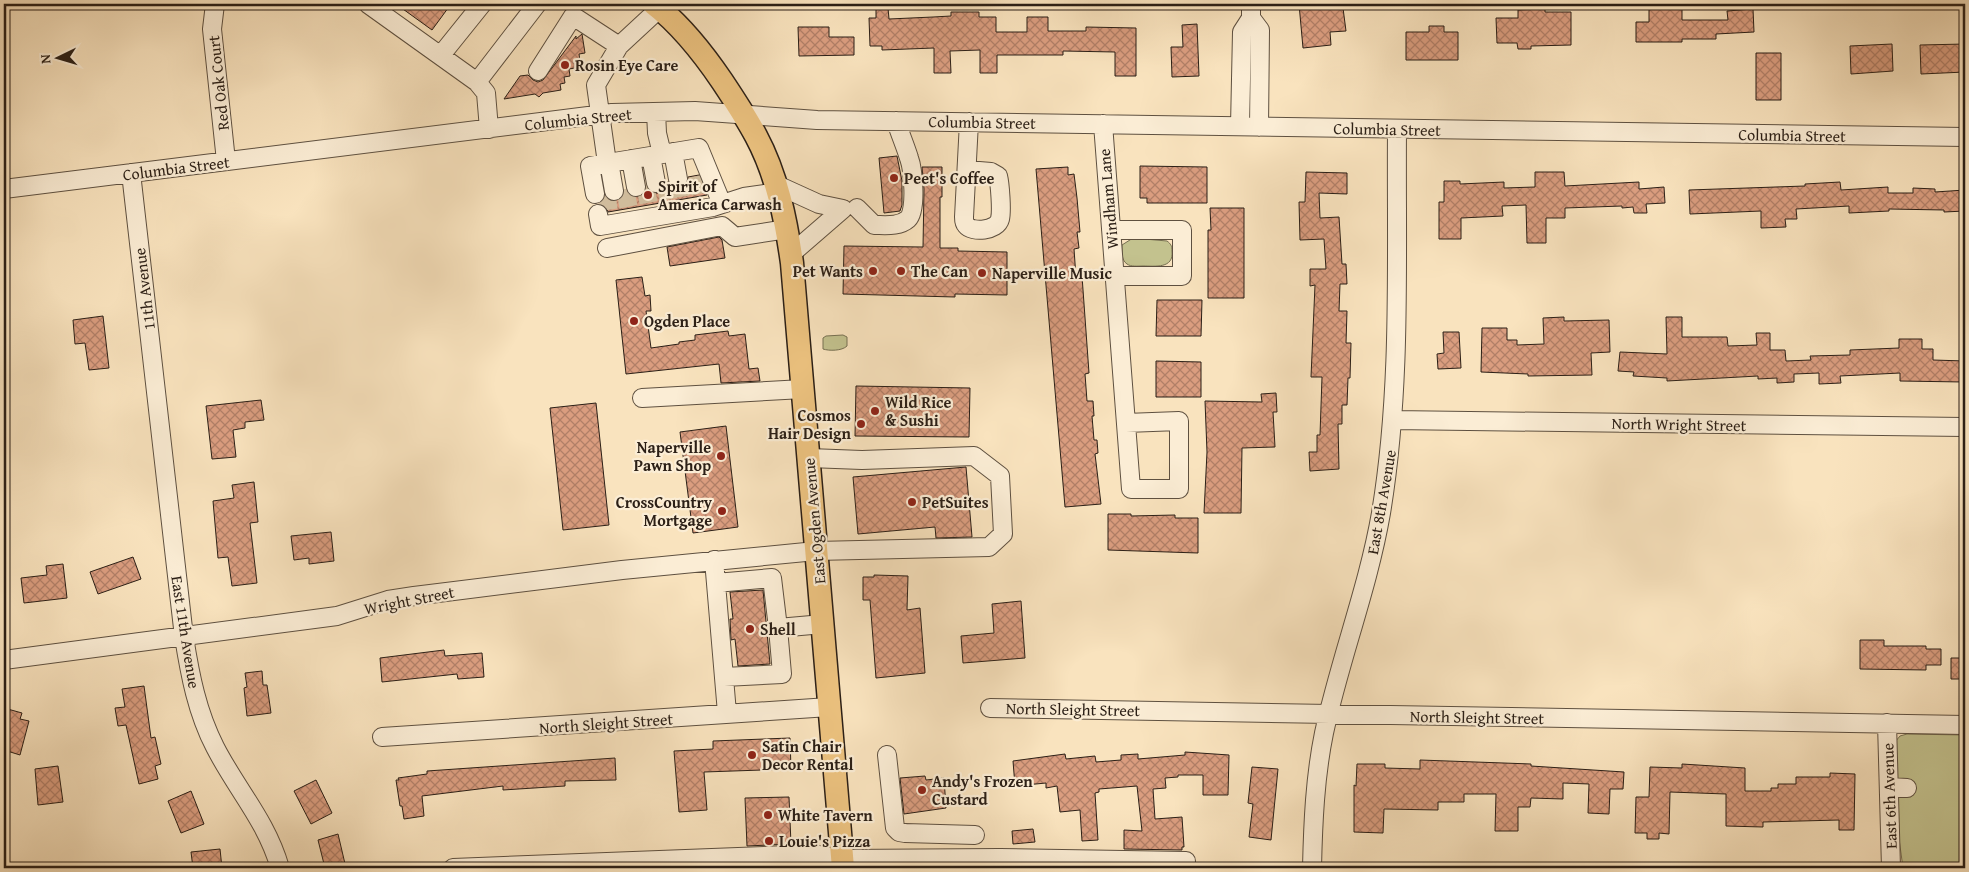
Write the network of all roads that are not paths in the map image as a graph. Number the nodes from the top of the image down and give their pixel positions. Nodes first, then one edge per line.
1 (215, 4) edge
2 (368, 4) edge
3 (482, 4) edge
4 (537, 4) edge
5 (657, 6) edge
6 (1251, 11) edge
7 (619, 46) junction
8 (441, 55) junction
9 (538, 71) dead end
10 (477, 82) junction
11 (656, 112) junction
12 (600, 115) junction
13 (745, 116) junction
14 (896, 121) junction
15 (969, 122) junction
16 (1103, 124) junction
17 (1240, 126) junction
18 (1259, 127) junction
19 (489, 129) junction
20 (1397, 129) junction
21 (1965, 136) edge
22 (644, 157) junction
23 (226, 162) junction
24 (967, 170) dead end
25 (131, 173) junction
26 (646, 185) junction
27 (776, 188) junction
28 (4, 189) edge
29 (722, 204) junction
30 (857, 208) dead end
31 (653, 210) dead end
32 (787, 229) junction
33 (1111, 230) junction
34 (607, 248) dead end
35 (790, 254) junction
36 (1114, 276) junction
37 (803, 389) junction
38 (642, 398) dead end
39 (158, 405) joint
40 (1392, 420) junction
41 (1126, 423) junction
42 (1965, 427) edge
43 (809, 458) junction
44 (816, 551) junction
45 (714, 560) junction
46 (716, 583) junction
47 (823, 624) junction
48 (778, 628) junction
49 (184, 637) junction
50 (4, 660) edge
51 (724, 677) junction
52 (829, 707) junction
53 (990, 708) dead end
54 (727, 714) junction
55 (1329, 715) junction
56 (1887, 723) junction
57 (1965, 725) edge
58 (382, 737) dead end
59 (887, 755) dead end
60 (1889, 787) junction
61 (1907, 788) dead end
62 (975, 835) dead end
63 (1186, 861) dead end
64 (1001, 863) edge
65 (843, 864) edge
66 (280, 868) edge
67 (453, 868) edge
68 (1312, 868) edge
69 (1891, 868) edge

1 - 23 street, Red Oak Court
2 - 8 street
3 - 8 street
4 - 10 street
5 - 7 street
5 - 13 main road, East Ogden Avenue
6 - 17 street
6 - 18 street
7 - 9 street
7 - 12 street
8 - 10 street
10 - 19 street
11 - 12 street, Columbia Street
11 - 13 street, Columbia Street
11 - 22 street
12 - 19 street, Columbia Street
12 - 22 street
13 - 14 street, Columbia Street
13 - 27 main road, East Ogden Avenue
14 - 15 street, Columbia Street
14 - 30 street
15 - 16 street, Columbia Street
15 - 24 street
16 - 17 street, Columbia Street
16 - 33 street, Windham Lane
17 - 18 street, Columbia Street
18 - 20 street, Columbia Street
19 - 23 street, Columbia Street
20 - 21 street, Columbia Street
20 - 40 street, East 8th Avenue
22 - 26 street
22 - 26 street
22 - 26 street
22 - 26 street
22 - 29 street
23 - 25 street, Columbia Street
25 - 28 street, Columbia Street
25 - 39 street, 11th Avenue
27 - 29 street
27 - 32 main road, East Ogden Avenue
27 - 35 street
29 - 31 street
32 - 34 street
32 - 35 main road, East Ogden Avenue
33 - 36 street, Windham Lane
33 - 36 street
35 - 37 main road, East Ogden Avenue
36 - 41 street, Windham Lane
37 - 38 street
37 - 43 main road, East Ogden Avenue
39 - 49 street, East 11th Avenue
40 - 42 street, North Wright Street
40 - 55 street, East 8th Avenue
41 - 41 street, Windham Lane
43 - 44 main road, East Ogden Avenue
43 - 44 street, Wright Street
44 - 45 street, Wright Street
44 - 47 main road, East Ogden Avenue
45 - 46 street
45 - 49 street, Wright Street
46 - 48 street
46 - 51 street
47 - 48 street
47 - 52 main road, East Ogden Avenue
48 - 51 street
49 - 50 street, Wright Street
49 - 66 street, East 11th Avenue
51 - 54 street
52 - 54 street, North Sleight Street
52 - 65 main road, East Ogden Avenue
53 - 55 street, North Sleight Street
54 - 58 street, North Sleight Street
55 - 56 street, North Sleight Street
55 - 68 street, East 8th Avenue
56 - 57 street, North Sleight Street
56 - 60 street, East 6th Avenue
59 - 62 street
60 - 61 street
60 - 69 street, East 6th Avenue
63 - 64 street
64 - 65 street
65 - 67 street

